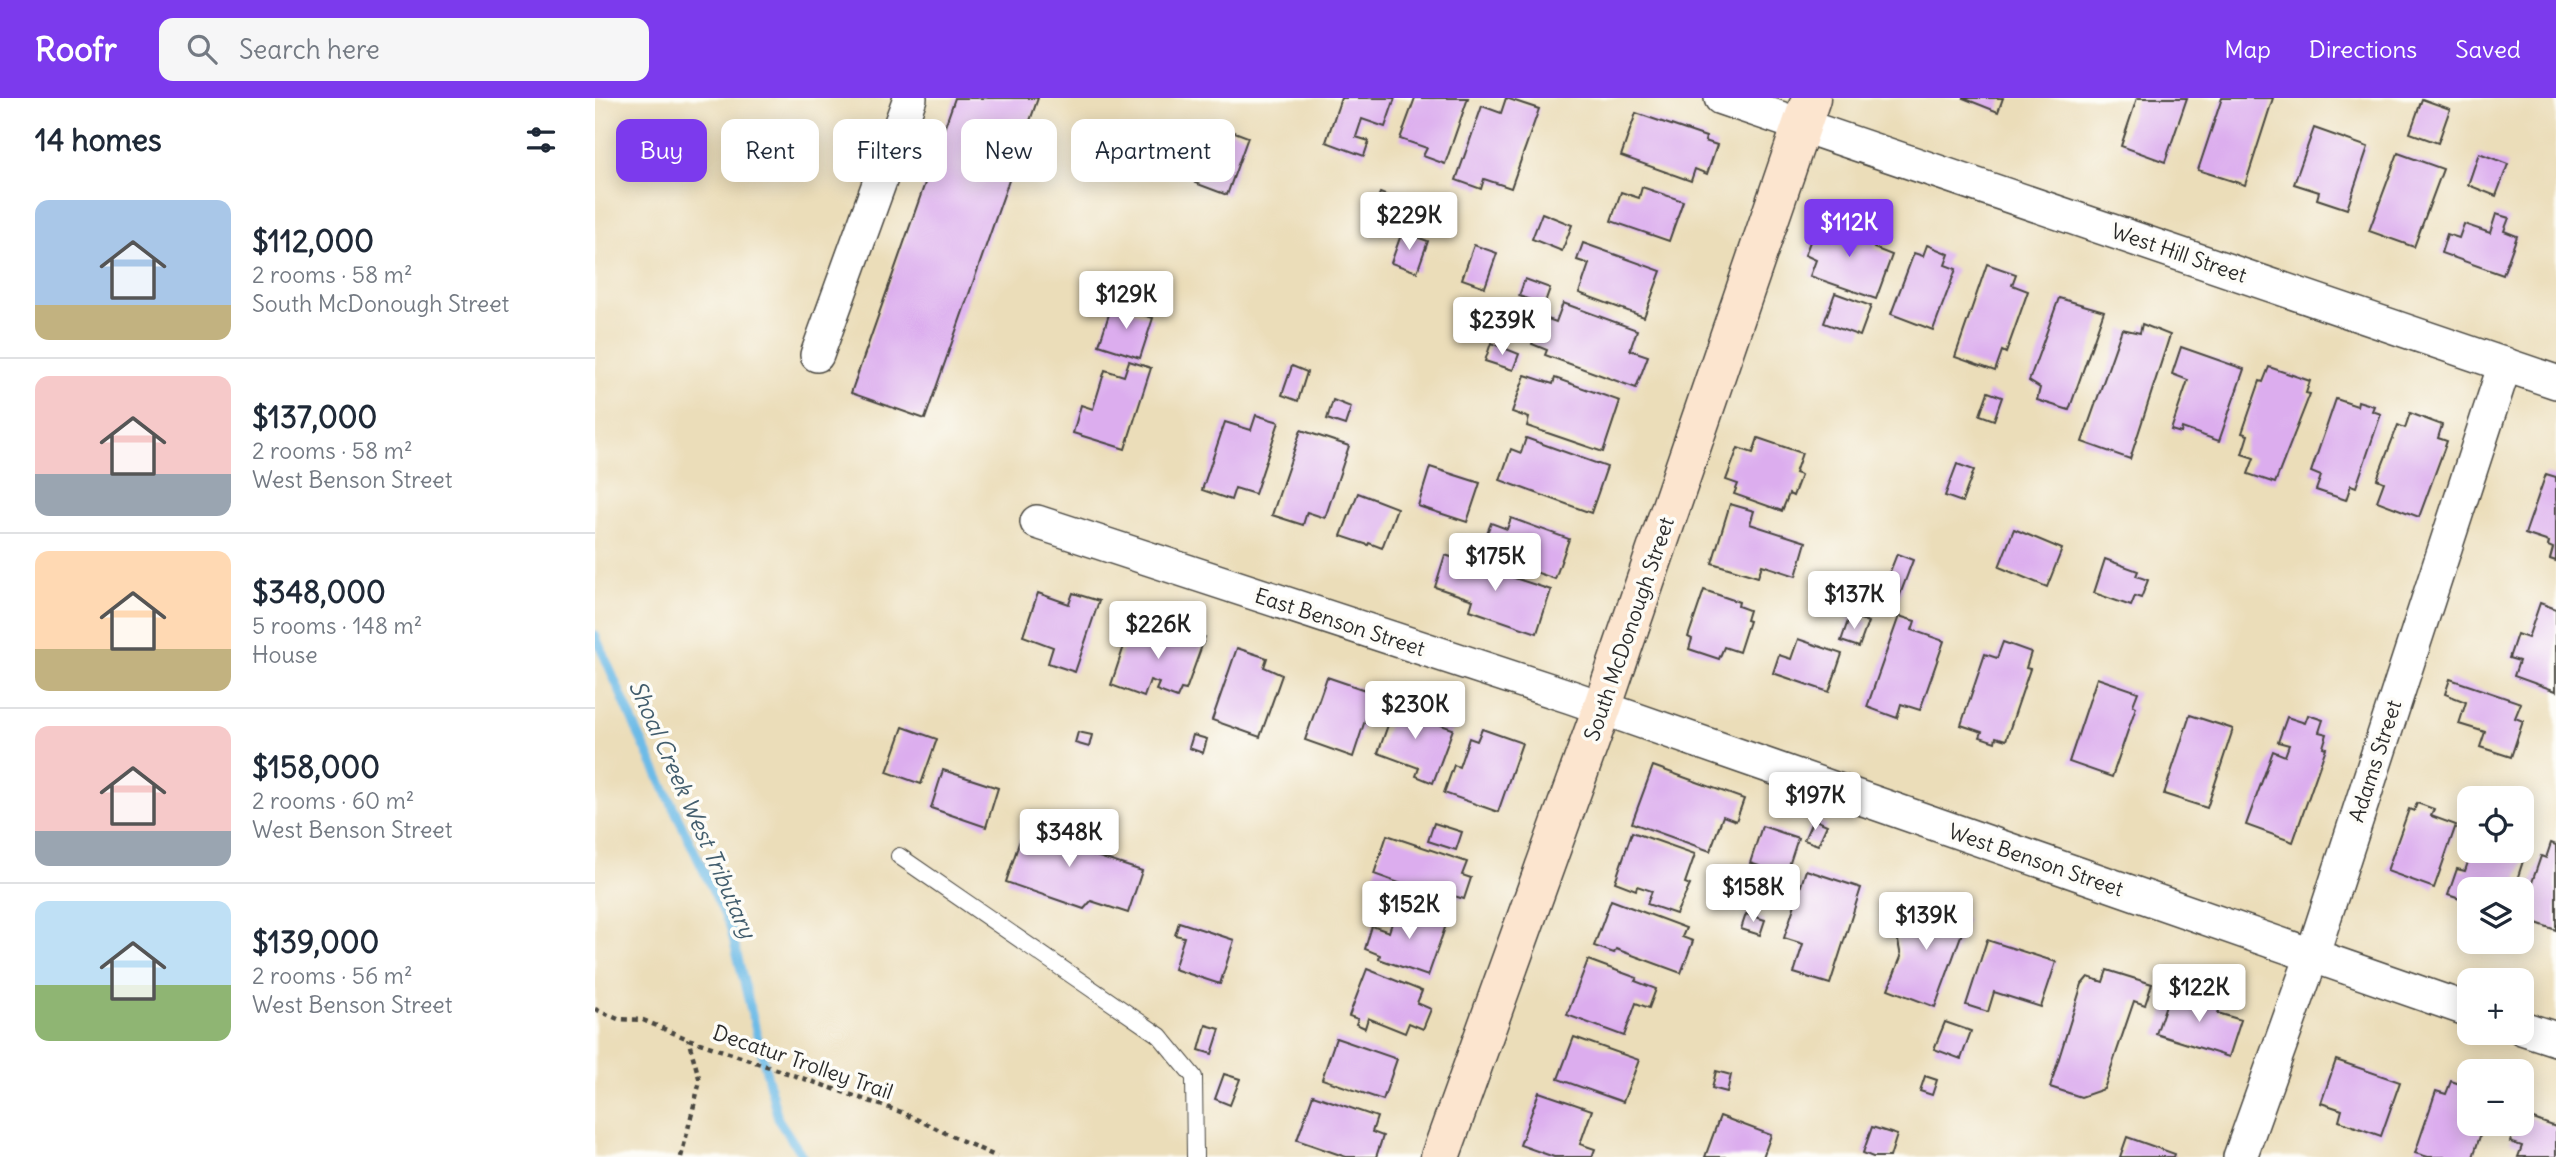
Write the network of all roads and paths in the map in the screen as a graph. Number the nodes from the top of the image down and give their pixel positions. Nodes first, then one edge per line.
1 (910, 98) edge
2 (1721, 98) edge
3 (1806, 111) edge
4 (817, 355) dead end
5 (2505, 364) junction
6 (2556, 382) edge
7 (1037, 522) dead end
8 (1602, 708) junction
9 (899, 856) dead end
10 (2312, 956) junction
11 (2457, 1006) edge
12 (595, 1009) edge
13 (2534, 1032) edge
14 (688, 1039) junction
15 (2556, 1039) edge
16 (681, 1157) edge
17 (997, 1157) edge
18 (1195, 1157) edge
19 (1440, 1157) edge
20 (2240, 1157) edge

1 - 4 street
2 - 3 street, West Hill Street
3 - 5 street, West Hill Street
3 - 8 street, South McDonough Street
5 - 6 street, West Hill Street
5 - 10 street, Adams Street
7 - 8 street, East Benson Street
8 - 10 street, West Benson Street
8 - 19 street, South McDonough Street
9 - 18 lane
10 - 11 street, West Benson Street
10 - 20 street, Adams Street
12 - 14 path, Decatur Trolley Trail
13 - 15 street
14 - 16 path
14 - 17 path, Decatur Trolley Trail

